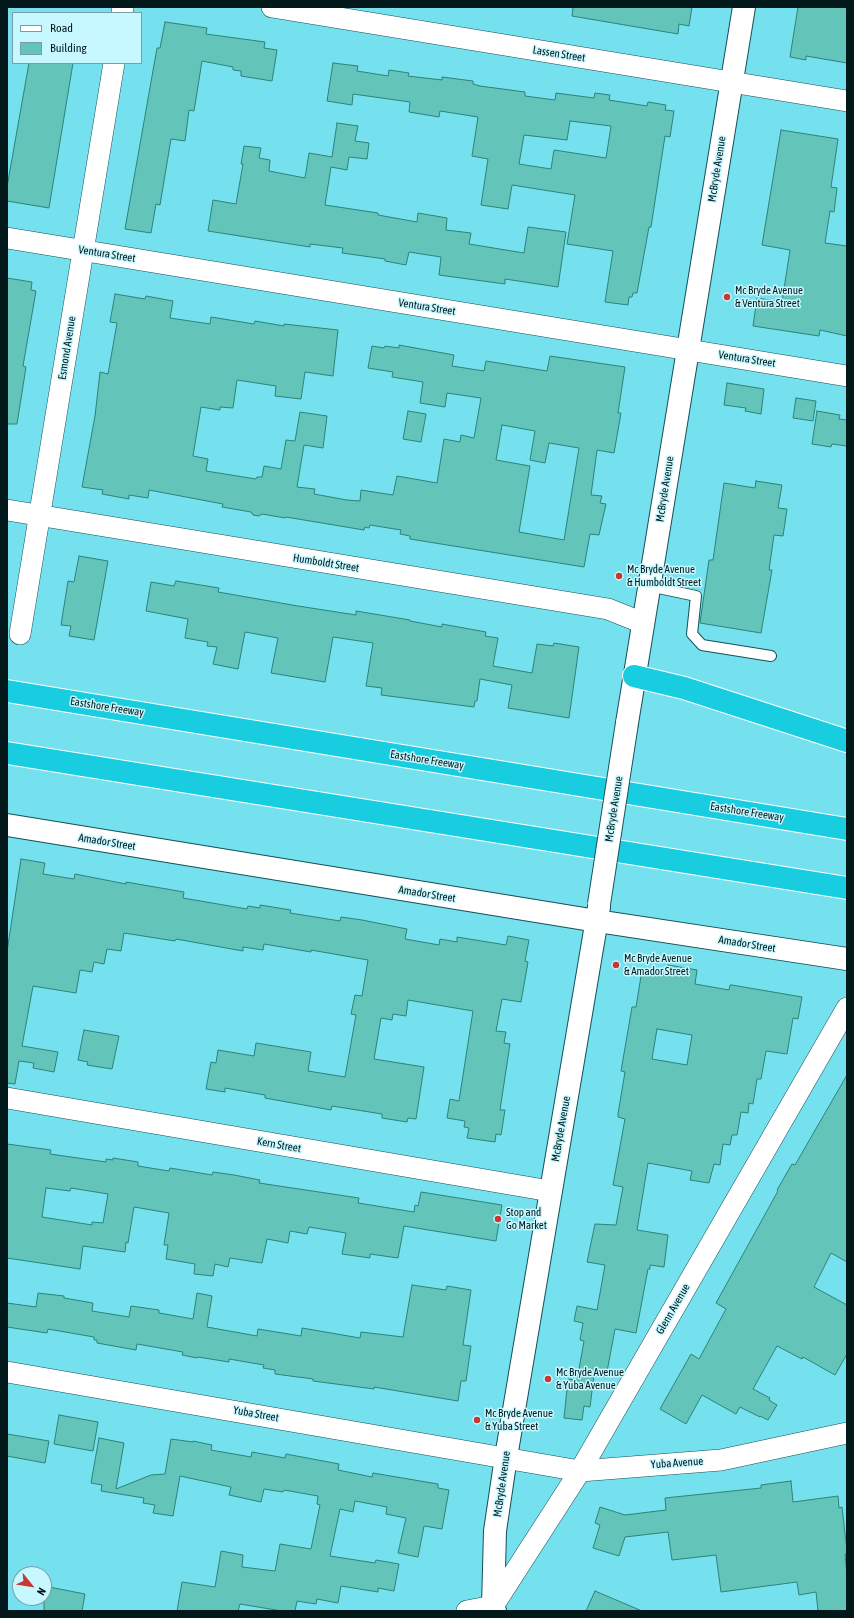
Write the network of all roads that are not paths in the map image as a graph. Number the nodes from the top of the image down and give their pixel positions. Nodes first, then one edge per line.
1 (272, 7) edge
2 (744, 7) edge
3 (114, 64) edge
4 (731, 82) junction
5 (847, 101) edge
6 (7, 238) edge
7 (83, 250) junction
8 (688, 350) junction
9 (847, 376) edge
10 (7, 510) edge
11 (40, 516) junction
12 (649, 586) junction
13 (643, 623) junction
14 (20, 634) dead end
15 (771, 656) dead end
16 (634, 676) junction
17 (7, 691) edge
18 (847, 741) edge
19 (7, 753) edge
20 (7, 825) edge
21 (847, 829) edge
22 (847, 888) edge
23 (598, 912) junction
24 (847, 959) edge
25 (847, 1008) edge
26 (7, 1098) edge
27 (550, 1191) junction
28 (7, 1372) edge
29 (847, 1432) edge
30 (506, 1457) junction
31 (580, 1471) junction
32 (494, 1608) edge
33 (467, 1611) edge

1 - 4 street, Lassen Street
2 - 4 main road, McBryde Avenue
3 - 7 street, Esmond Avenue
4 - 5 street, Lassen Street
4 - 8 main road, McBryde Avenue
6 - 7 street, Ventura Street
7 - 8 street, Ventura Street
7 - 11 street, Esmond Avenue
8 - 9 street, Ventura Street
8 - 12 main road, McBryde Avenue
10 - 11 street, Humboldt Street
11 - 13 street, Humboldt Street
11 - 14 street, Esmond Avenue
12 - 13 main road, McBryde Avenue
12 - 15 lane
13 - 16 main road, McBryde Avenue
16 - 18 highway
16 - 23 main road, McBryde Avenue, bridge
17 - 21 highway, Eastshore Freeway
19 - 22 highway
20 - 23 main road, Amador Street
23 - 24 main road, Amador Street
23 - 27 main road, McBryde Avenue
25 - 31 street, Glenn Avenue
26 - 27 street, Kern Street
27 - 30 main road, McBryde Avenue
28 - 30 street, Yuba Street
29 - 31 street, Yuba Avenue
30 - 31 street, Yuba Avenue
30 - 32 main road, McBryde Avenue
31 - 32 street, Glenn Avenue
32 - 33 street

